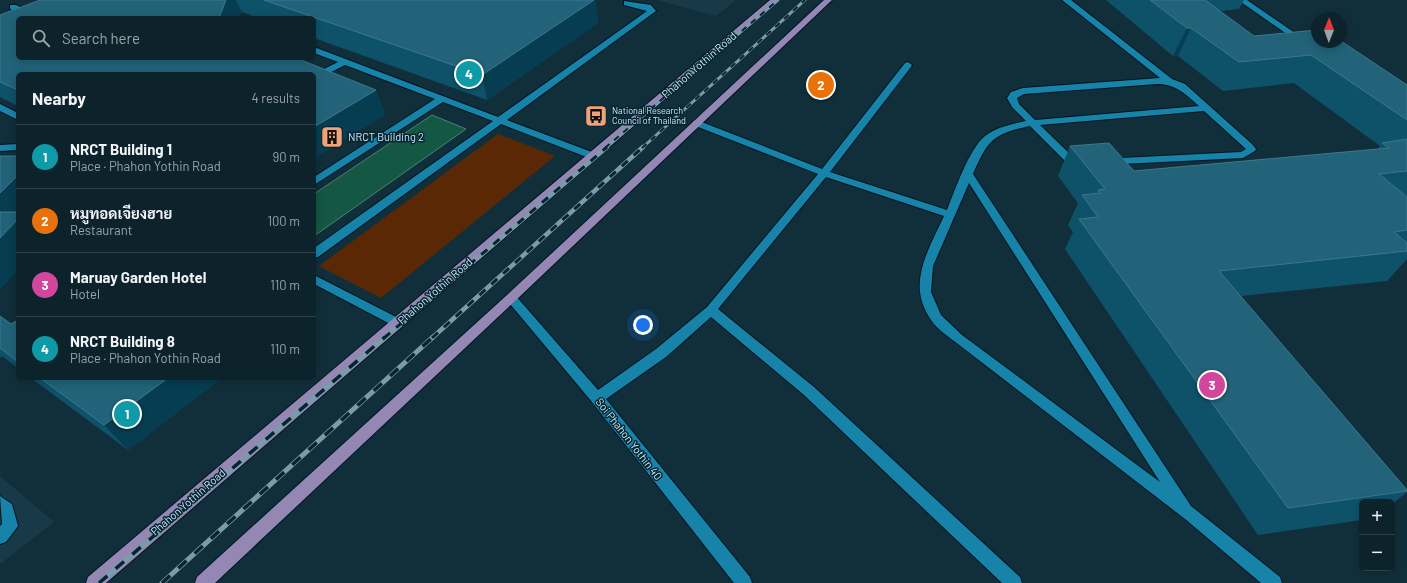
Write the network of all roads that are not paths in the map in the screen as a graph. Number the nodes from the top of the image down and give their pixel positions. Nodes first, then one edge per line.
1 (775, 0) edge
2 (828, 0) edge
3 (1066, 0) edge
4 (1242, 0) edge
5 (627, 3) dead end
6 (12, 8) dead end
7 (34, 16) edge
8 (1311, 47) edge
9 (316, 51) edge
10 (346, 61) junction
11 (908, 65) dead end
12 (316, 77) edge
13 (1169, 81) junction
14 (441, 99) junction
15 (0, 107) edge
16 (1207, 108) junction
17 (16, 116) edge
18 (499, 121) junction
19 (696, 123) junction
20 (1032, 123) junction
21 (16, 147) edge
22 (0, 148) edge
23 (593, 156) junction
24 (824, 173) junction
25 (968, 174) junction
26 (316, 181) edge
27 (949, 214) junction
28 (316, 253) edge
29 (316, 280) edge
30 (511, 298) junction
31 (711, 310) junction
32 (398, 323) junction
33 (597, 398) junction
34 (0, 503) edge
35 (1190, 514) junction
36 (0, 537) edge
37 (1269, 581) edge
38 (94, 583) edge
39 (204, 583) edge
40 (744, 583) edge
41 (1014, 583) edge

1 - 23 main road, Phahon Yothin Road
2 - 19 main road
3 - 13 street
4 - 8 street
5 - 18 street
6 - 7 street
9 - 10 street
10 - 12 street
10 - 14 street
11 - 24 street
13 - 16 street
13 - 20 street
14 - 18 street
14 - 26 street
15 - 17 street
16 - 20 street
16 - 20 street
18 - 23 street
18 - 28 street
19 - 24 street
19 - 30 main road
20 - 25 street
21 - 22 street
23 - 32 main road, Phahon Yothin Road
24 - 27 street
24 - 31 street
25 - 27 street
25 - 35 street
27 - 35 street
29 - 32 street
30 - 33 street, Soi Phahon Yothin 40
30 - 39 main road
31 - 33 street
31 - 41 street
32 - 38 main road, Phahon Yothin Road
33 - 40 street, Soi Phahon Yothin 40
34 - 36 street
35 - 37 street

